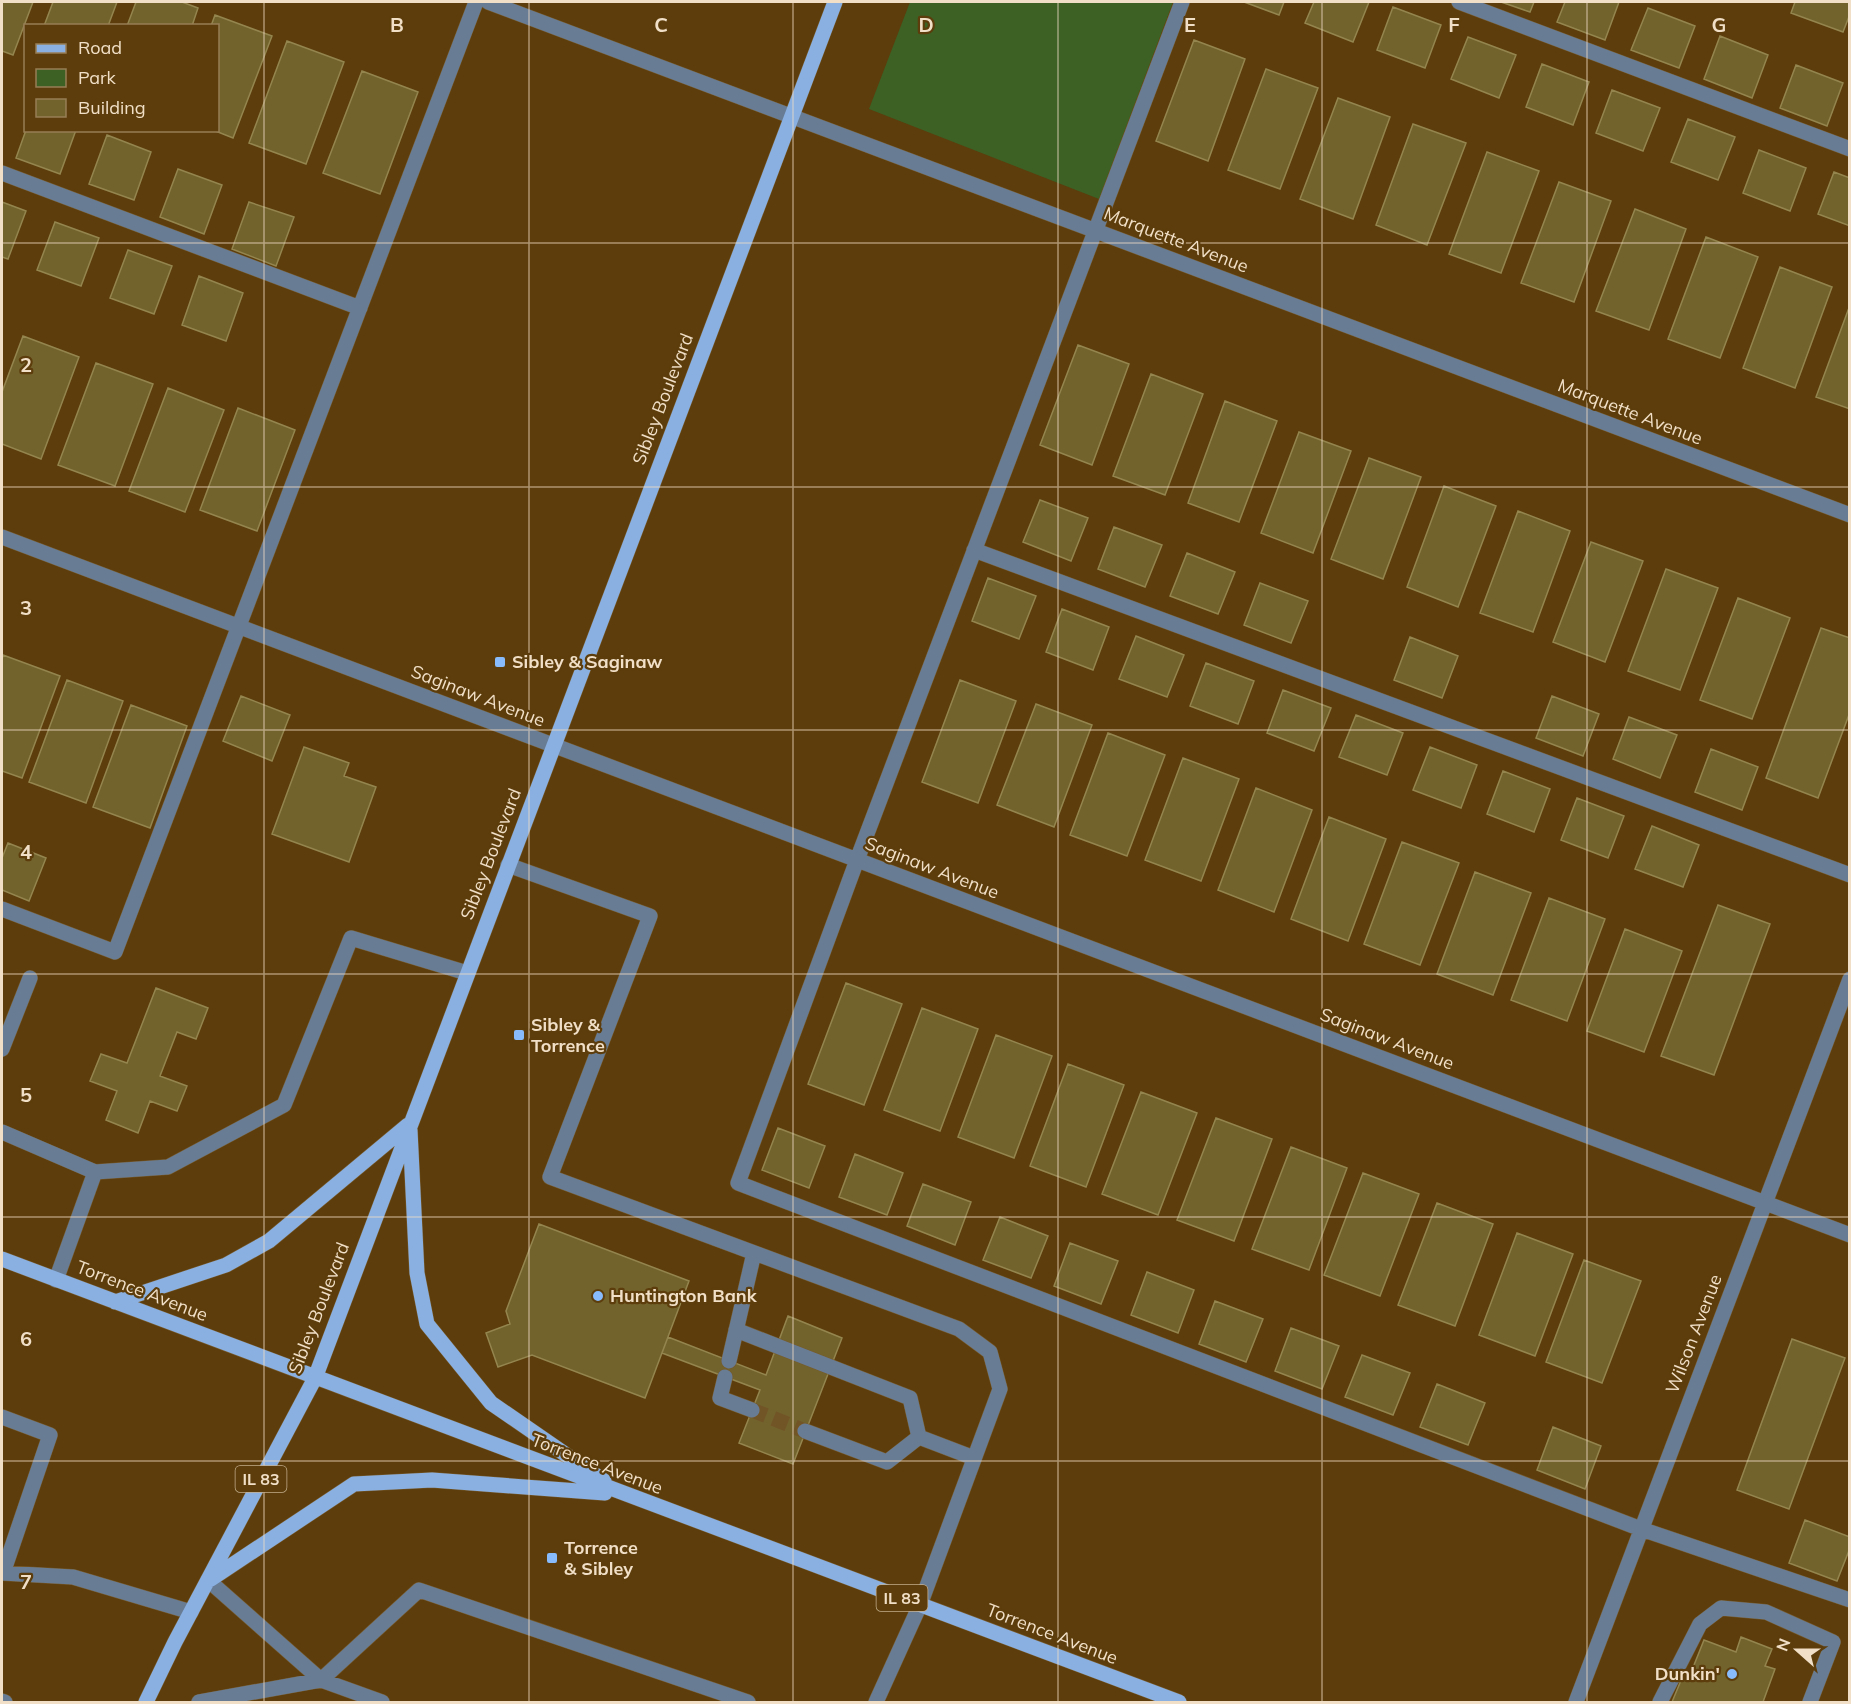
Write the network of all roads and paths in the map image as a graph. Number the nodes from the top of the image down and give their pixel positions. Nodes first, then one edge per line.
1 (476, 2) edge
2 (488, 2) edge
3 (835, 2) edge
4 (1182, 2) edge
5 (1459, 2) edge
6 (791, 116) junction
7 (1850, 149) edge
8 (2, 173) edge
9 (1095, 231) junction
10 (360, 308) junction
11 (1850, 515) edge
12 (2, 537) edge
13 (974, 550) junction
14 (238, 627) junction
15 (553, 745) junction
16 (857, 860) junction
17 (508, 866) junction
18 (1850, 875) edge
19 (2, 909) edge
20 (467, 973) junction
21 (30, 978) dead end
22 (1850, 980) edge
23 (2, 1049) edge
24 (410, 1124) junction
25 (2, 1132) edge
26 (95, 1172) junction
27 (1765, 1203) junction
28 (1850, 1235) edge
29 (754, 1253) junction
30 (2, 1259) edge
31 (56, 1280) junction
32 (115, 1302) junction
33 (736, 1330) junction
34 (729, 1361) dead end
35 (725, 1377) dead end
36 (315, 1378) junction
37 (752, 1410) tunnel mouth
38 (2, 1417) edge
39 (806, 1431) tunnel mouth
40 (920, 1437) junction
41 (974, 1458) junction
42 (624, 1495) junction
43 (1641, 1529) junction
44 (2, 1572) edge
45 (208, 1580) junction
46 (1850, 1600) edge
47 (921, 1605) junction
48 (191, 1612) junction
49 (321, 1680) junction
50 (146, 1702) edge
51 (199, 1702) edge
52 (382, 1702) edge
53 (748, 1702) edge
54 (876, 1702) edge
55 (1179, 1702) edge
56 (1576, 1702) edge
57 (1660, 1702) edge
58 (1810, 1702) edge

1 - 10 street
2 - 6 street, Marquette Avenue
3 - 6 main road, Sibley Boulevard
4 - 9 street
5 - 7 street
6 - 9 street, Marquette Avenue
6 - 15 main road, Sibley Boulevard
8 - 10 street
9 - 11 street, Marquette Avenue
9 - 13 street
10 - 14 street
12 - 14 street, Saginaw Avenue
13 - 16 street
13 - 18 street
14 - 15 street, Saginaw Avenue
14 - 19 street
15 - 16 street, Saginaw Avenue
15 - 17 main road, Sibley Boulevard
16 - 27 street, Saginaw Avenue
16 - 43 street
17 - 20 main road, Sibley Boulevard
17 - 29 street
20 - 24 main road, Sibley Boulevard
20 - 26 street
21 - 23 street
22 - 27 street, Wilson Avenue
24 - 32 main road
24 - 36 main road, Sibley Boulevard
24 - 42 main road
25 - 26 street
26 - 31 street
27 - 28 street, Saginaw Avenue
27 - 43 street, Wilson Avenue
29 - 33 street
29 - 41 street
30 - 31 main road, Torrence Avenue
31 - 32 main road, Torrence Avenue
32 - 36 main road, Torrence Avenue
33 - 34 street
33 - 40 street
35 - 37 street
36 - 42 main road, Torrence Avenue / IL 83
36 - 45 main road, Sibley Boulevard / IL 83
38 - 44 street
39 - 40 street
40 - 41 street
41 - 47 street
42 - 45 main road
42 - 47 main road, Torrence Avenue / IL 83
43 - 46 street
43 - 56 street, Wilson Avenue
44 - 48 street
45 - 48 main road, Sibley Boulevard / IL 83
45 - 49 street
47 - 54 street
47 - 55 main road, Torrence Avenue / IL 83
48 - 50 main road, Sibley Boulevard / IL 83
49 - 51 street
49 - 52 street
49 - 53 street
57 - 58 street

